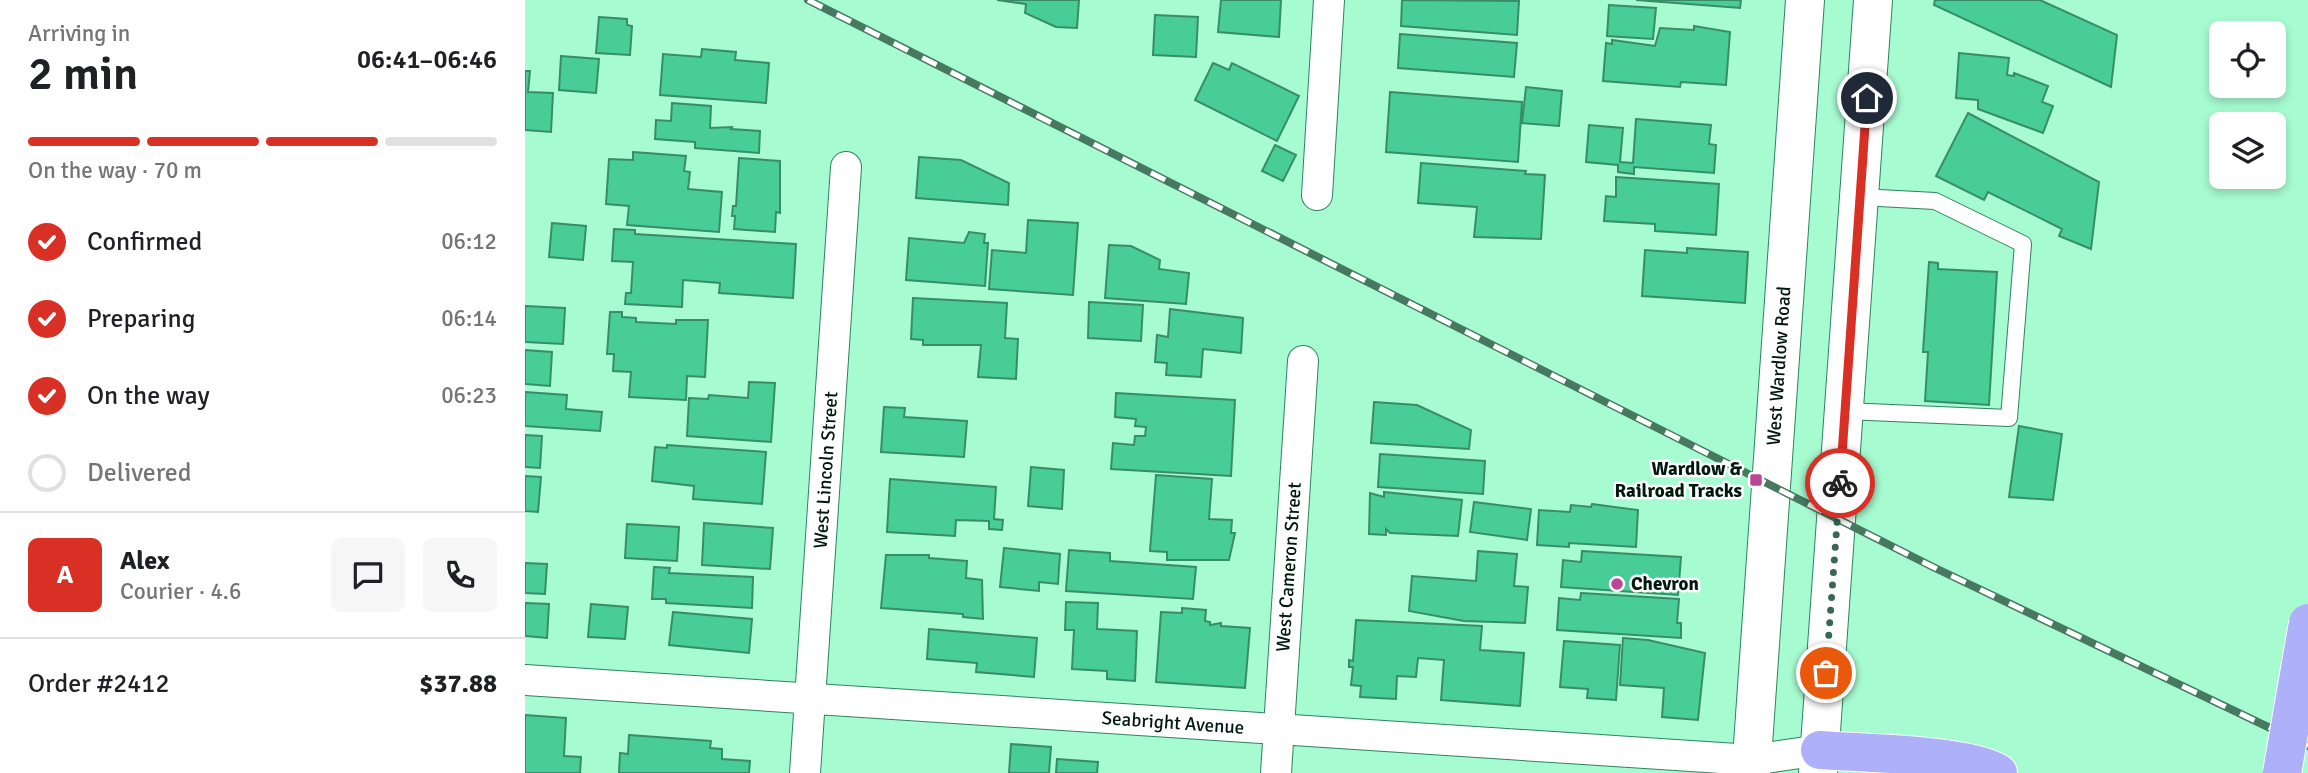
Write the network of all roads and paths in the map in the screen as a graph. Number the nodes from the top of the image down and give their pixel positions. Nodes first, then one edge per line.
1 (1329, 0) edge
2 (1805, 0) edge
3 (1873, 0) edge
4 (846, 167) dead end
5 (1317, 194) dead end
6 (1860, 197) junction
7 (1303, 360) dead end
8 (1845, 411) junction
9 (2308, 622) edge
10 (525, 680) edge
11 (810, 699) junction
12 (1279, 730) junction
13 (1819, 762) edge
14 (1751, 766) edge
15 (805, 773) edge
16 (1276, 773) edge
17 (1998, 773) edge
18 (2282, 773) edge

1 - 5 street
2 - 14 main road, West Wardlow Road
3 - 6 main road
4 - 11 street, West Lincoln Street
6 - 8 main road
6 - 8 lane
7 - 12 street, West Cameron Street
8 - 13 main road
9 - 18 highway, bridge
10 - 11 street, Seabright Avenue
11 - 12 street, Seabright Avenue
11 - 15 street, West Lincoln Street
12 - 14 street, Seabright Avenue
12 - 16 street, West Cameron Street
13 - 14 street, Seabright Avenue
13 - 17 highway

